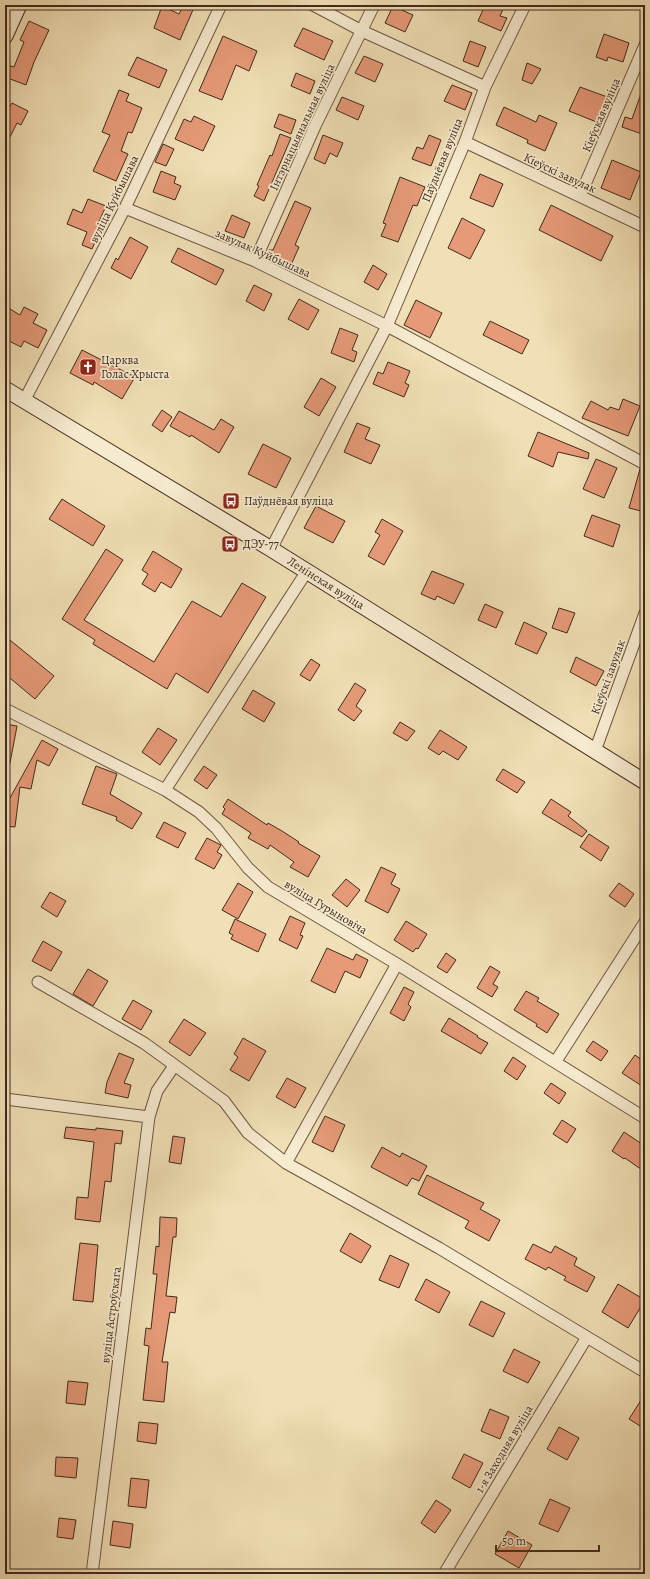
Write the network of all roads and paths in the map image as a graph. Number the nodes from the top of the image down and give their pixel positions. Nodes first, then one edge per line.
1 (19, 5) edge
2 (221, 5) edge
3 (314, 5) edge
4 (374, 5) edge
5 (525, 5) edge
6 (362, 31) junction
7 (5, 36) edge
8 (645, 45) edge
9 (485, 87) junction
10 (465, 142) junction
11 (580, 196) junction
12 (125, 208) junction
13 (645, 227) edge
14 (255, 261) junction
15 (387, 326) junction
16 (5, 389) edge
17 (24, 400) junction
18 (645, 464) edge
19 (271, 549) junction
20 (308, 572) junction
21 (645, 612) edge
22 (5, 709) edge
23 (595, 750) junction
24 (645, 782) edge
25 (165, 790) junction
26 (645, 922) edge
27 (398, 964) junction
28 (38, 982) dead end
29 (556, 1061) junction
30 (174, 1066) junction
31 (5, 1099) edge
32 (149, 1117) junction
33 (645, 1118) edge
34 (286, 1163) junction
35 (587, 1337) junction
36 (645, 1372) edge
37 (92, 1574) edge
38 (444, 1574) edge

1 - 7 main road
2 - 12 street, вуліца Куйбышава
3 - 6 street
4 - 6 street, Інтэрнацыянальная вуліца
5 - 9 street, Паўднёвая вуліца
6 - 9 street
6 - 14 street, Інтэрнацыянальная вуліца
8 - 11 street, Кіеўская вуліца
9 - 10 street, Паўднёвая вуліца
10 - 11 street, Кіеўскі завулак
10 - 15 street, Паўднёвая вуліца
11 - 13 street, Кіеўскі завулак
12 - 14 street, завулак Куйбышава
12 - 17 street, вуліца Куйбышава
14 - 15 street, завулак Куйбышава
15 - 18 street
15 - 19 street, Паўднёвая вуліца
16 - 17 main road, Ленінская вуліца
17 - 19 main road, Ленінская вуліца
19 - 20 main road, Ленінская вуліца
20 - 23 main road, Ленінская вуліца
20 - 25 street
21 - 23 street, Кіеўскі завулак
22 - 25 street, вуліца Гурыновіча
23 - 24 main road, Ленінская вуліца
25 - 27 street, вуліца Гурыновіча
26 - 29 street
27 - 29 street, вуліца Гурыновіча
27 - 34 street
28 - 30 street
29 - 33 street, вуліца Гурыновіча
30 - 32 street, вуліца Астроўскага
30 - 34 street
31 - 32 street
32 - 37 street, вуліца Астроўскага
34 - 35 street
35 - 36 street
35 - 38 street, 1-я Заходняя вуліца

